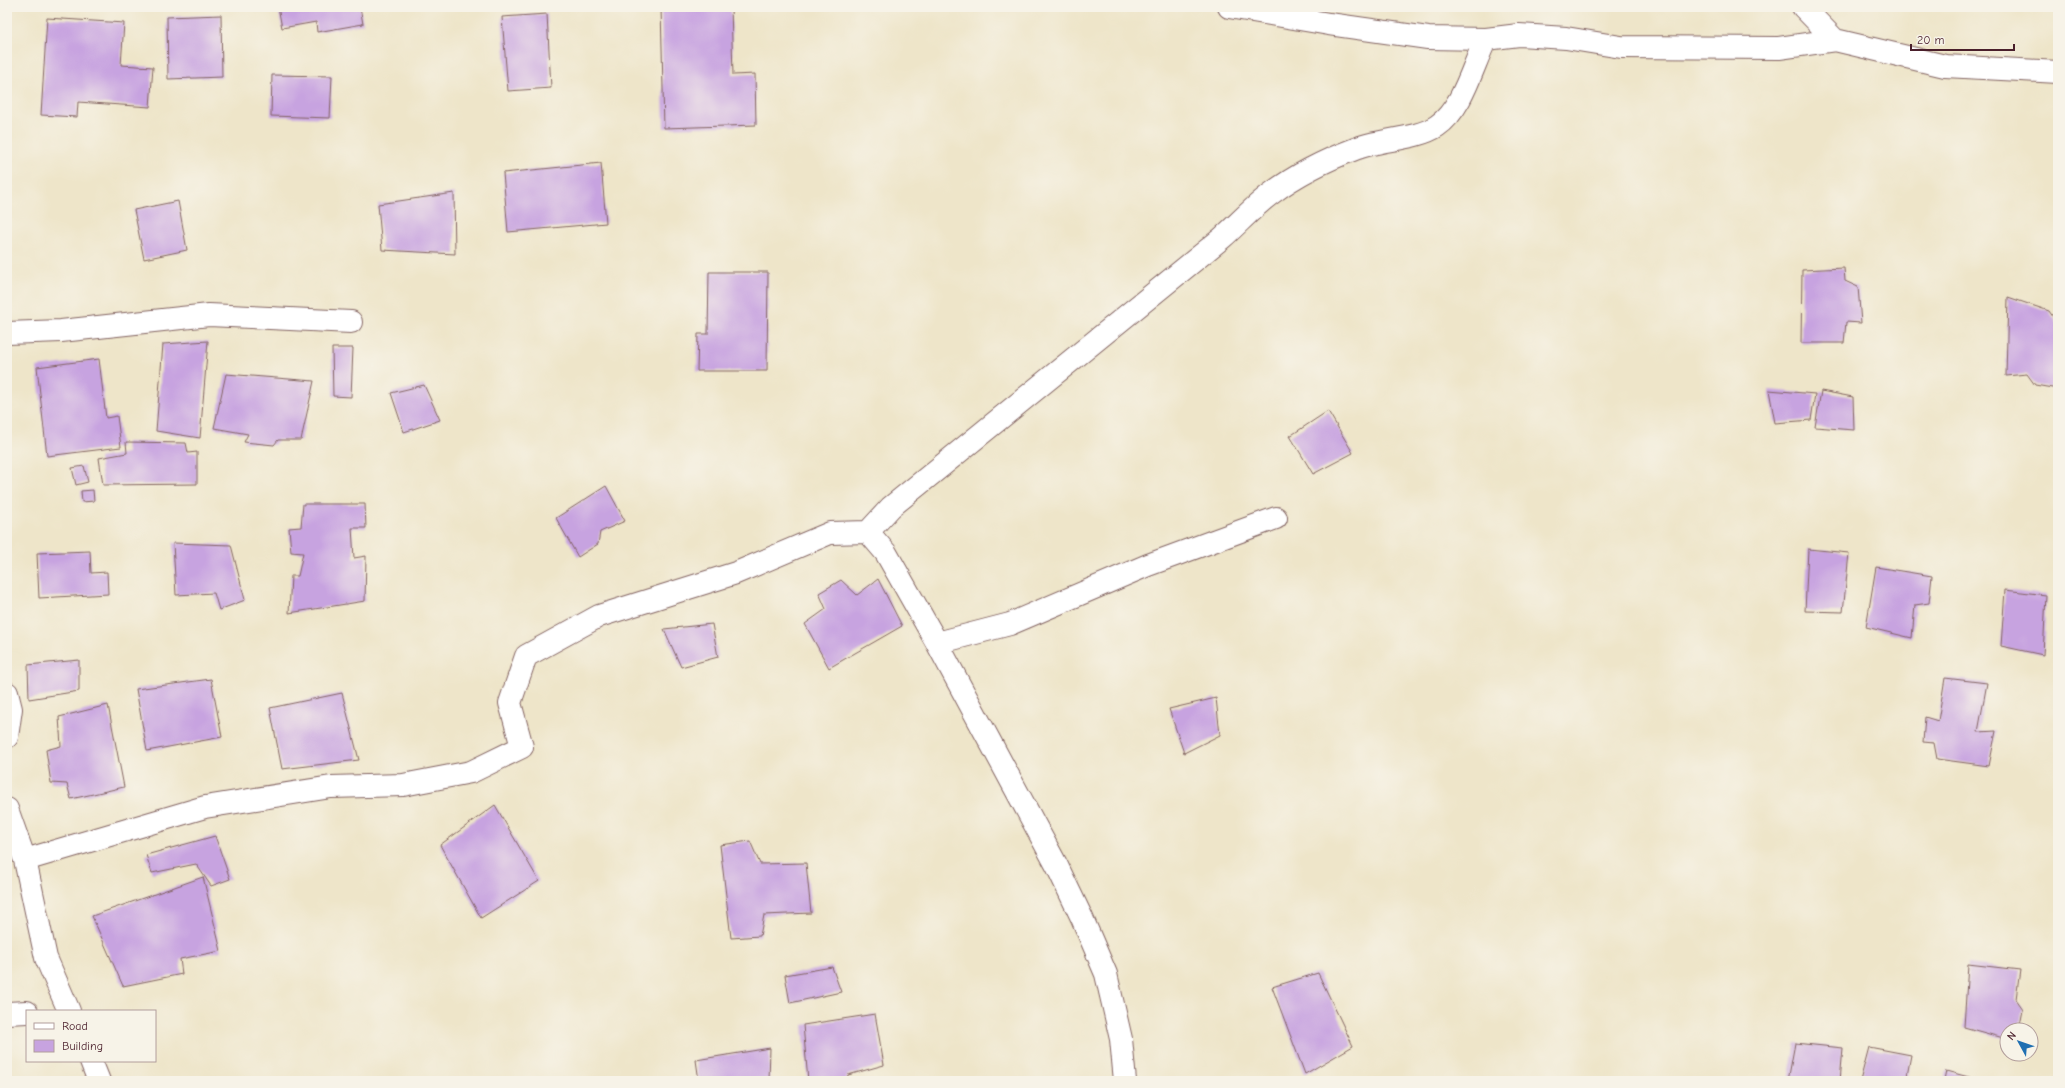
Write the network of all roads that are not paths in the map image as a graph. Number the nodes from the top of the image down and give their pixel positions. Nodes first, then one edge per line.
1 (1229, 7) edge
2 (1803, 7) edge
3 (1486, 39) junction
4 (1835, 40) junction
5 (2058, 72) edge
6 (352, 322) dead end
7 (7, 333) edge
8 (1276, 518) dead end
9 (868, 532) junction
10 (937, 643) junction
11 (7, 693) edge
12 (7, 737) edge
13 (7, 809) edge
14 (25, 860) junction
15 (62, 1010) edge
16 (26, 1012) edge
17 (7, 1013) edge
18 (91, 1062) edge
19 (99, 1081) edge
20 (1125, 1081) edge

1 - 3 street
2 - 4 street
3 - 4 street
3 - 9 street
4 - 5 street
6 - 7 street
8 - 10 street
9 - 10 street
9 - 14 street
10 - 20 street
11 - 12 street
13 - 14 street
14 - 15 street
16 - 17 street
18 - 19 street

